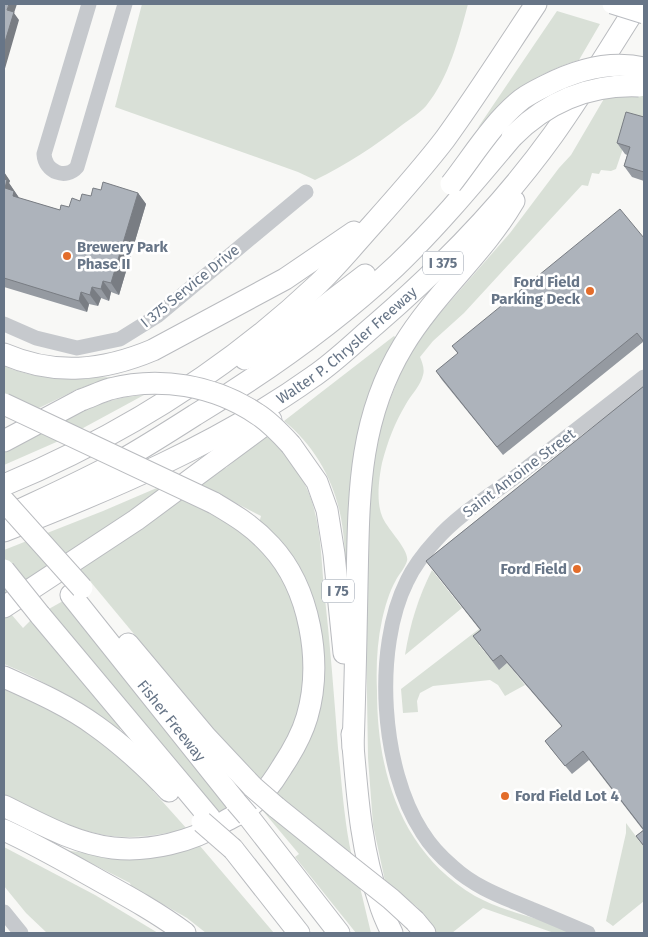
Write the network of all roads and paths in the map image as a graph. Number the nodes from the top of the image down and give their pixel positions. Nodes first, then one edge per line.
1 (89, 4) edge
2 (126, 4) edge
3 (536, 4) edge
4 (612, 4) edge
5 (638, 4) edge
6 (644, 14) edge
7 (643, 80) edge
8 (552, 136) junction
9 (457, 189) junction
10 (306, 192) dead end
11 (389, 207) junction
12 (4, 324) edge
13 (4, 354) edge
14 (317, 374) junction
15 (644, 377) edge
16 (4, 404) edge
17 (160, 405) junction
18 (4, 441) edge
19 (4, 485) edge
20 (4, 501) edge
21 (4, 510) edge
22 (4, 517) edge
23 (4, 531) edge
24 (4, 570) edge
25 (76, 592) junction
26 (4, 607) edge
27 (4, 677) edge
28 (353, 748) junction
29 (4, 806) edge
30 (206, 820) junction
31 (4, 830) edge
32 (4, 912) edge
33 (420, 927) edge
34 (19, 932) edge
35 (186, 933) edge
36 (299, 933) edge
37 (339, 933) edge
38 (392, 933) edge
39 (588, 933) edge

1 - 2 street
3 - 11 highway
4 - 6 main road, bridge
5 - 8 highway, Walter P. Chrysler Freeway / I 375
7 - 9 highway, bridge
8 - 14 highway, Walter P. Chrysler Freeway / I 375
8 - 28 highway
9 - 17 highway
9 - 22 highway
10 - 12 street, I 375 Service Drive
11 - 13 highway
11 - 17 highway
14 - 23 highway, Walter P. Chrysler Freeway / I 375
14 - 26 highway
15 - 39 street, Saint Antoine Street
16 - 29 highway, bridge
17 - 19 highway
18 - 28 highway, I 75, bridge
20 - 25 highway, bridge
21 - 25 highway, Fisher Freeway
24 - 30 highway, bridge
25 - 33 highway, bridge
25 - 37 highway, Fisher Freeway
27 - 30 highway
28 - 38 highway, I 75
30 - 36 highway, bridge
31 - 35 highway
32 - 34 street

